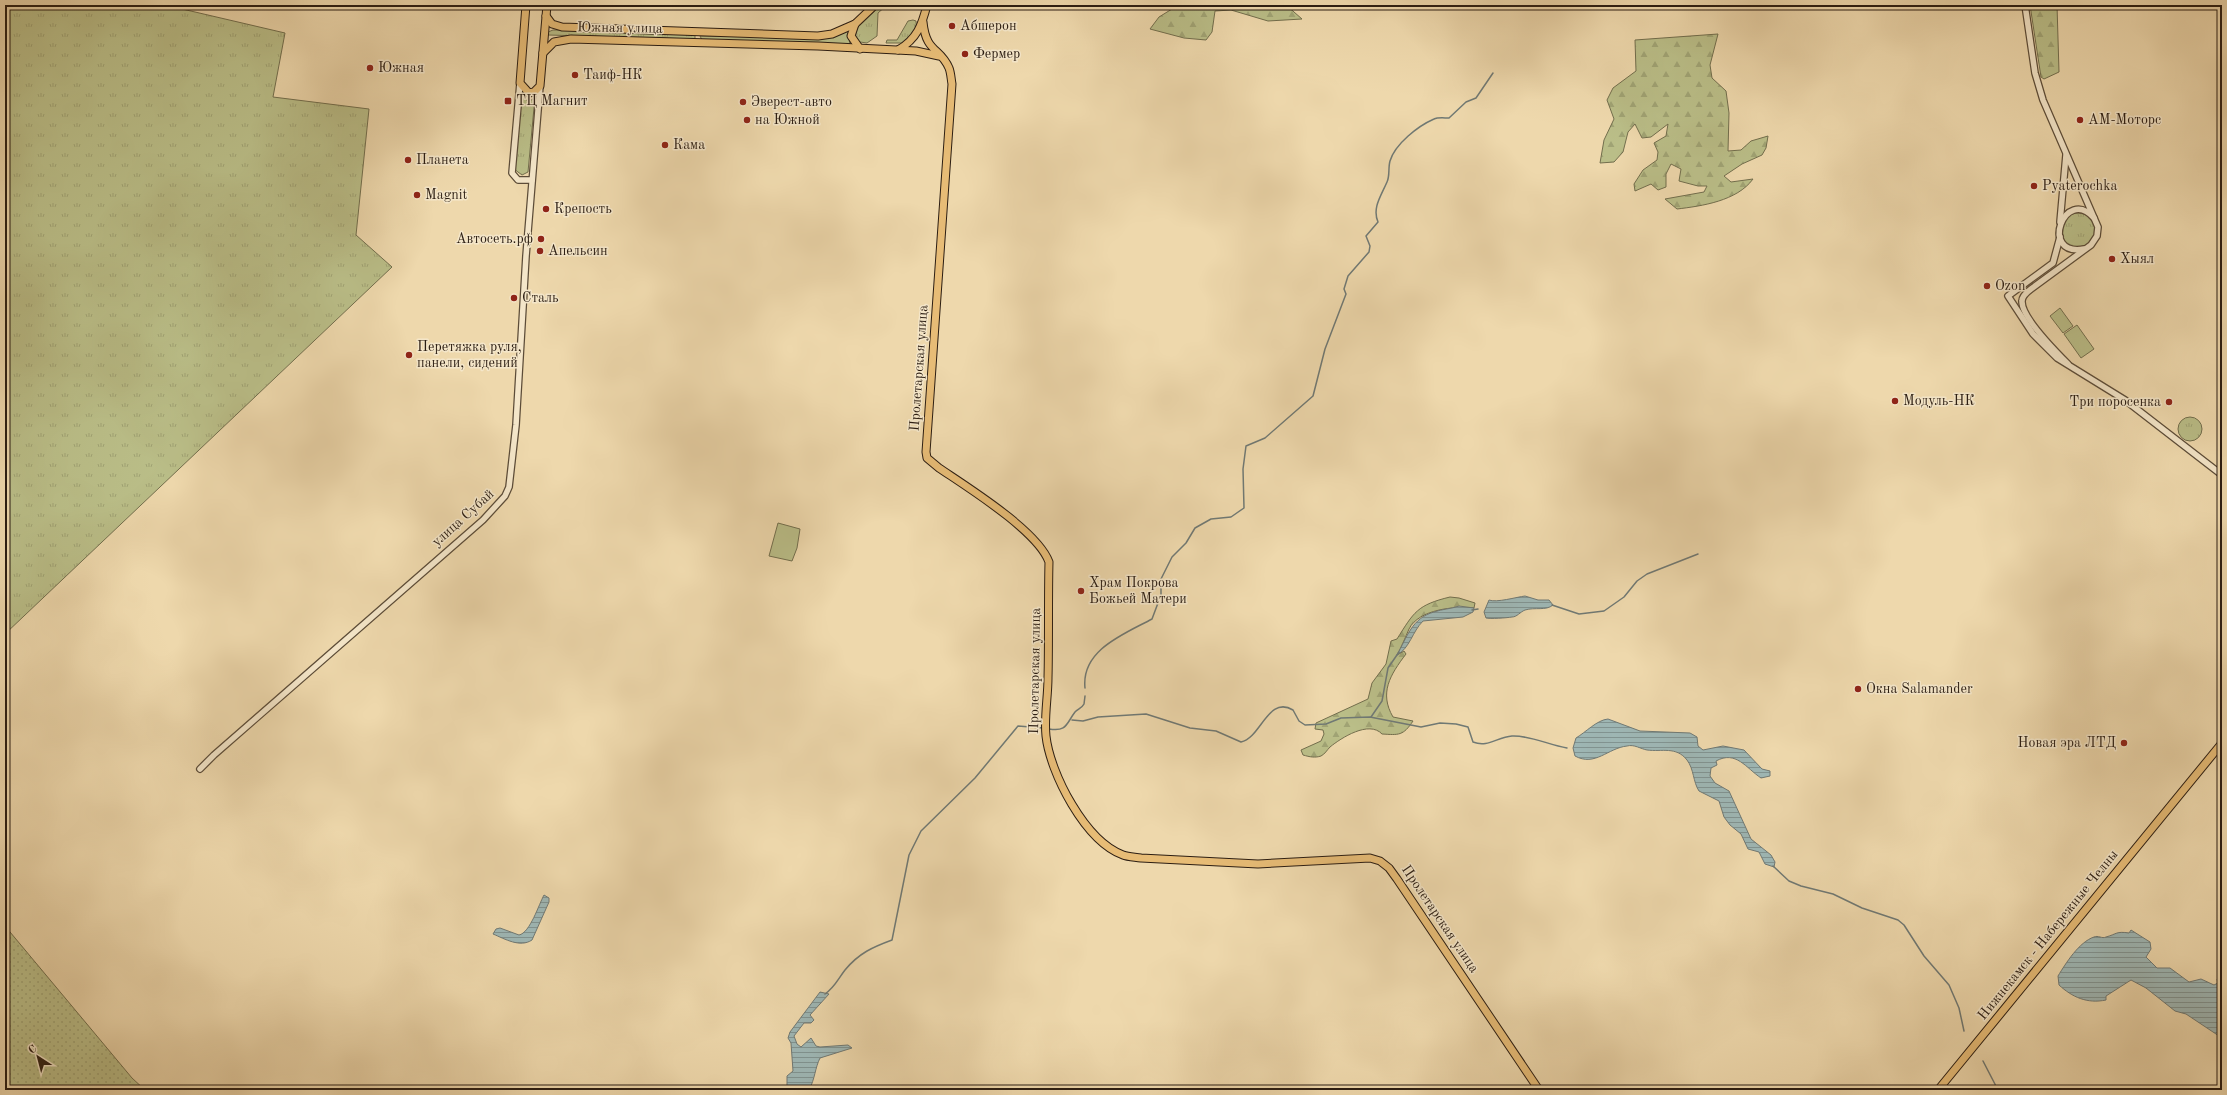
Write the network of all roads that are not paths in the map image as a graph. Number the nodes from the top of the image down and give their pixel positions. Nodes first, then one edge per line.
1 (526, 5) edge
2 (547, 5) edge
3 (876, 5) edge
4 (927, 5) edge
5 (2025, 5) edge
6 (546, 16) junction
7 (923, 22) junction
8 (855, 24) junction
9 (702, 31) junction
10 (702, 43) junction
11 (860, 49) junction
12 (898, 50) junction
13 (543, 53) junction
14 (940, 56) junction
15 (520, 83) junction
16 (540, 86) junction
17 (2066, 154) junction
18 (532, 180) junction
19 (2095, 220) junction
20 (2060, 222) junction
21 (2060, 237) junction
22 (2084, 249) junction
23 (2068, 364) junction
24 (2222, 475) edge
25 (2222, 743) edge
26 (200, 769) dead end
27 (1539, 1090) edge
28 (1938, 1090) edge

1 - 15 main road
2 - 6 main road
3 - 8 main road, Южная улица
4 - 7 main road
5 - 17 street
6 - 9 main road, Южная улица
6 - 13 main road
7 - 12 main road
7 - 14 main road, Пролетарская улица
8 - 9 main road, Южная улица
8 - 11 main road
9 - 10 main road
10 - 11 main road, Южная улица
10 - 13 main road, Южная улица
11 - 12 main road, Южная улица
12 - 14 main road
13 - 16 main road
14 - 27 main road, Пролетарская улица
15 - 16 main road
15 - 18 street
16 - 18 street, улица Субай
17 - 19 street
17 - 20 street
18 - 26 street, улица Субай
19 - 20 street
19 - 22 street
20 - 21 street
21 - 22 street
21 - 23 street
22 - 23 street
23 - 24 street
25 - 28 main road, Нижнекамск - Набережные Челны

